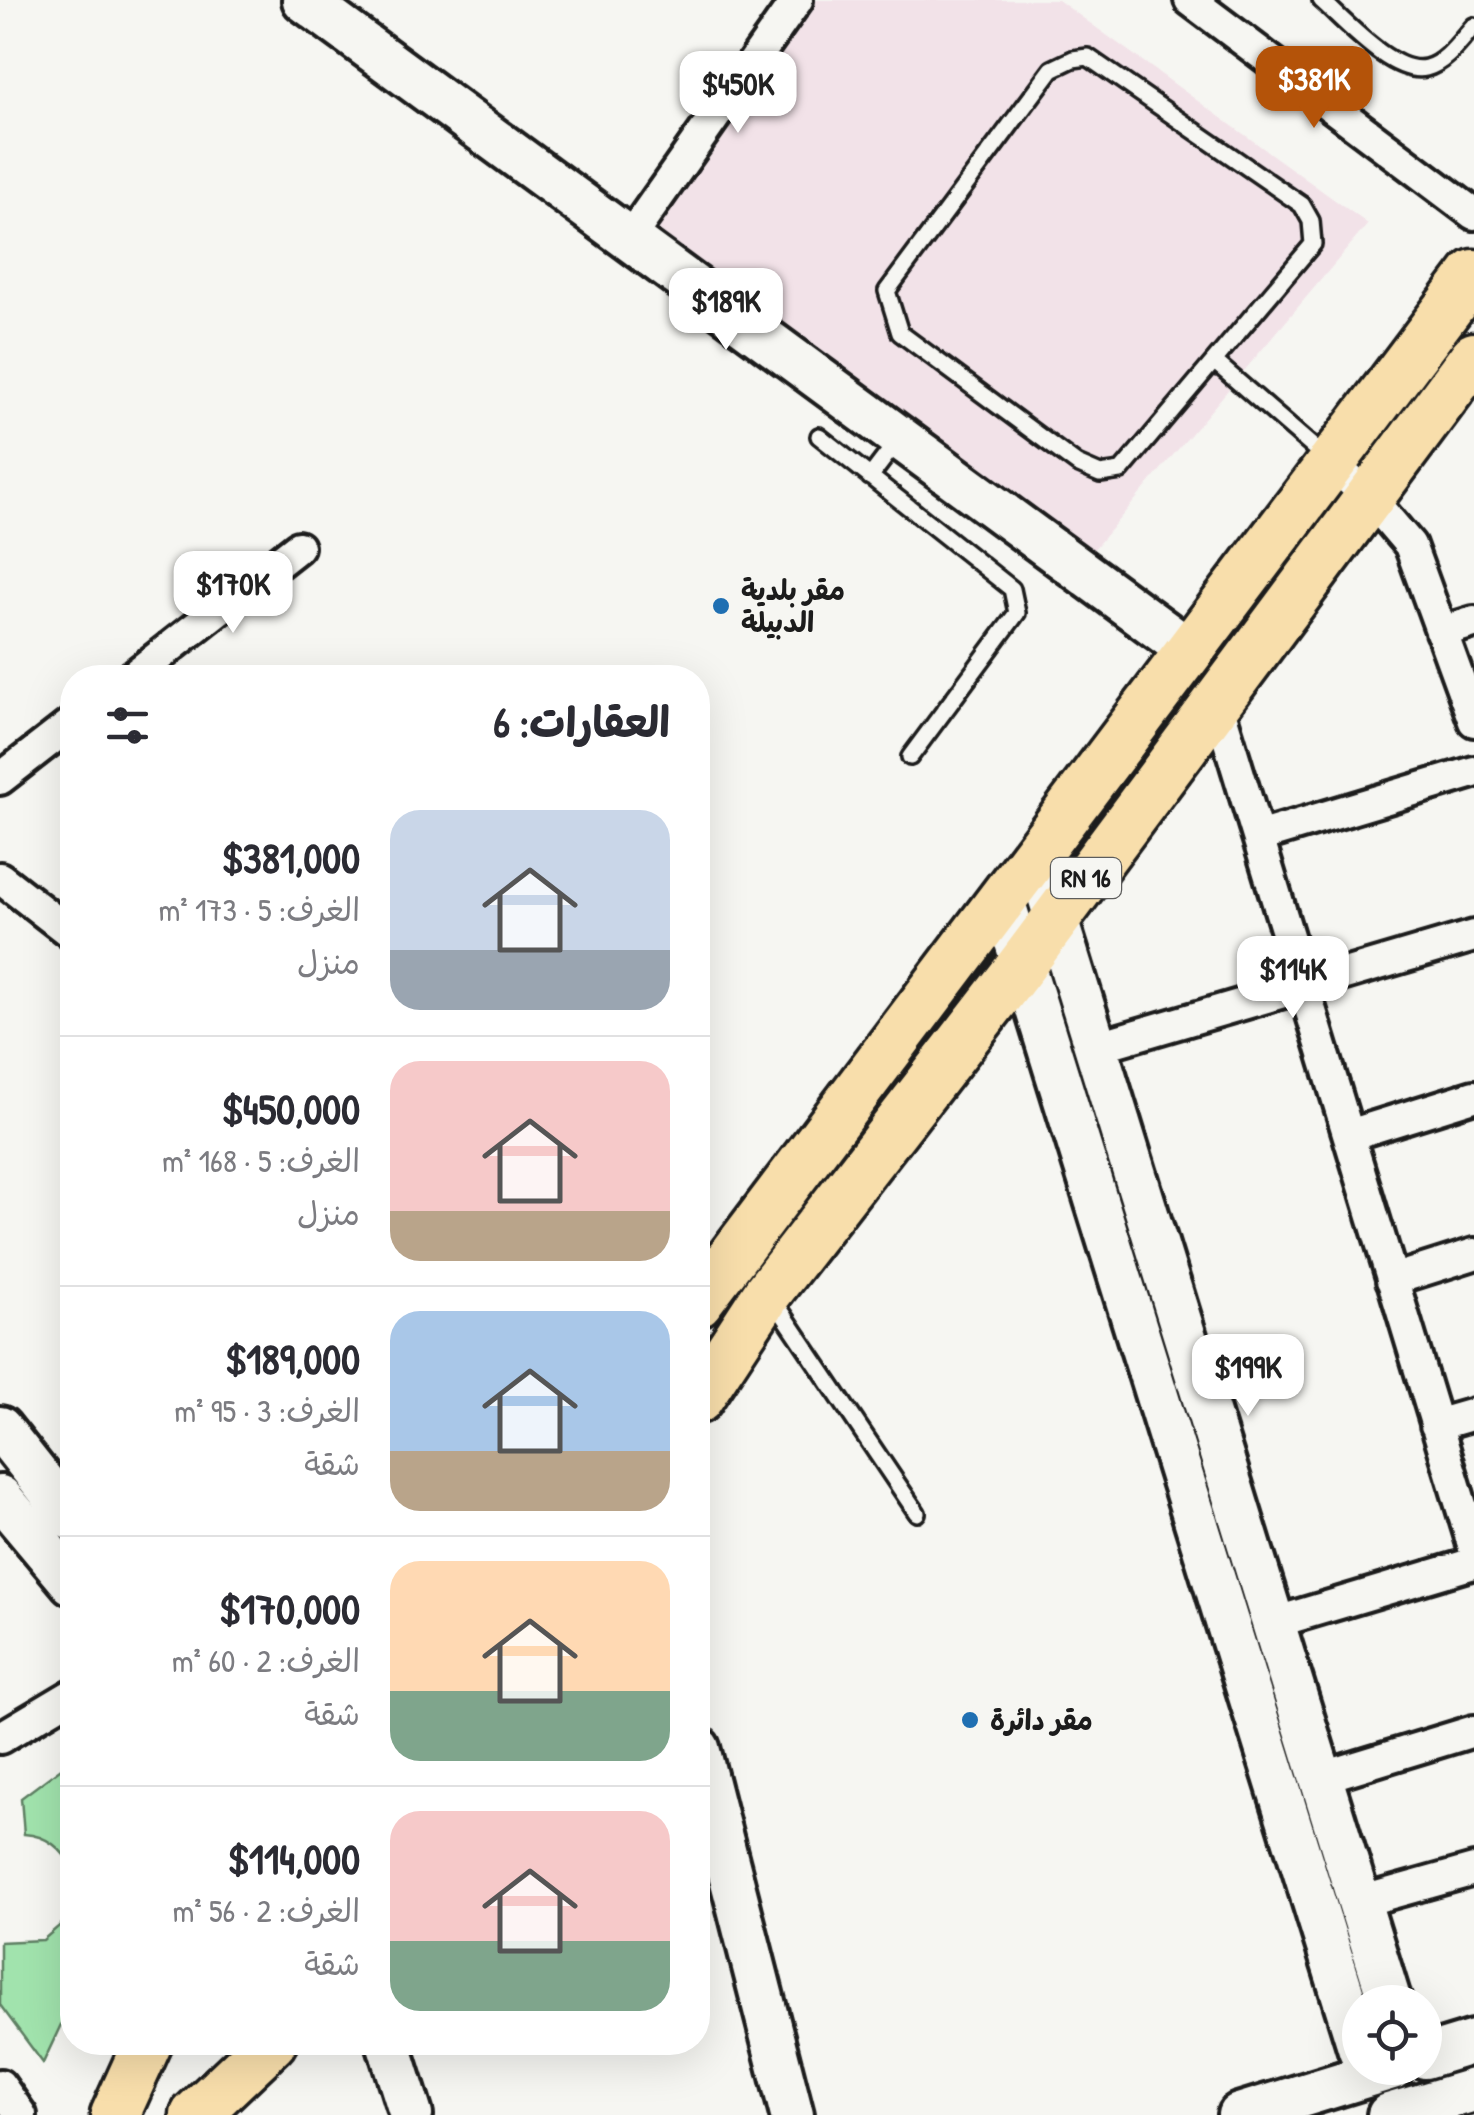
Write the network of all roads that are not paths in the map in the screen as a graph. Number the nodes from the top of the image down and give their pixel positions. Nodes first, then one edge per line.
1 (304, 0) edge
2 (797, 0) edge
3 (1190, 0) edge
4 (1320, 0) edge
5 (1474, 26) edge
6 (1474, 214) edge
7 (630, 237) junction
8 (1474, 274) edge
9 (1474, 357) edge
10 (1214, 361) junction
11 (818, 436) dead end
12 (900, 437) junction
13 (1330, 462) junction
14 (870, 476) junction
15 (1370, 498) junction
16 (298, 547) dead end
17 (1474, 622) edge
18 (1441, 632) junction
19 (1187, 650) junction
20 (148, 665) edge
21 (1217, 702) junction
22 (1474, 721) edge
23 (60, 732) edge
24 (910, 757) dead end
25 (1474, 772) edge
26 (0, 780) edge
27 (1258, 837) junction
28 (1037, 857) junction
29 (0, 878) edge
30 (1003, 900) junction
31 (1056, 918) junction
32 (60, 925) edge
33 (1474, 936) edge
34 (1023, 963) junction
35 (1304, 986) junction
36 (1096, 1048) junction
37 (1474, 1096) edge
38 (1348, 1135) junction
39 (1474, 1254) edge
40 (732, 1258) junction
41 (1392, 1280) junction
42 (710, 1286) edge
43 (768, 1292) junction
44 (710, 1381) edge
45 (1199, 1384) junction
46 (1156, 1398) junction
47 (1474, 1414) edge
48 (1436, 1425) junction
49 (0, 1428) edge
50 (0, 1497) edge
51 (60, 1505) edge
52 (916, 1513) dead end
53 (1474, 1548) edge
54 (1474, 1562) edge
55 (60, 1569) edge
56 (1273, 1623) junction
57 (60, 1702) edge
58 (1474, 1731) edge
59 (0, 1738) edge
60 (1320, 1778) junction
61 (710, 1841) edge
62 (1474, 1870) edge
63 (1359, 1902) junction
64 (1345, 1985) edge
65 (1385, 1985) edge
66 (1474, 2042) edge
67 (1442, 2052) edge
68 (142, 2055) edge
69 (258, 2055) edge
70 (392, 2055) edge
71 (1342, 2076) edge
72 (0, 2086) edge
73 (1470, 2099) edge
74 (1402, 2101) edge
75 (21, 2115) edge
76 (115, 2115) edge
77 (195, 2115) edge
78 (411, 2115) edge
79 (792, 2115) edge
80 (1238, 2115) edge

1 - 7 street
2 - 7 street
3 - 6 street
4 - 5 lane
7 - 12 street
8 - 13 main road, RN 16
9 - 15 main road, RN 16
10 - 10 lane
10 - 13 lane
11 - 14 lane
12 - 14 lane
12 - 19 street
13 - 15 street
13 - 19 main road, RN 16
14 - 24 lane
15 - 18 street
15 - 21 main road, RN 16
16 - 20 street
17 - 18 street
18 - 22 street
19 - 28 main road, RN 16
21 - 27 street
21 - 31 main road, RN 16
23 - 26 street
25 - 27 street
27 - 35 street
28 - 30 main road, RN 16
28 - 31 street
29 - 32 street
30 - 34 street
30 - 40 main road, RN 16
31 - 34 main road, RN 16
31 - 36 street
33 - 35 street
34 - 43 main road, RN 16
34 - 46 street
35 - 36 street
35 - 38 street
36 - 45 street
37 - 38 street
38 - 41 street
39 - 41 street
40 - 42 main road, RN 16
40 - 43 main road
41 - 48 street
43 - 44 main road, RN 16
43 - 52 lane
45 - 46 street
45 - 56 street
46 - 64 street
47 - 48 street
48 - 53 street
49 - 51 street
50 - 55 street
54 - 56 street
56 - 60 street
57 - 59 street
58 - 60 street
60 - 63 street
61 - 79 street
62 - 63 street
63 - 65 street
66 - 67 street
68 - 76 main road
69 - 77 main road
70 - 78 street
71 - 80 street
72 - 75 street
73 - 74 street

